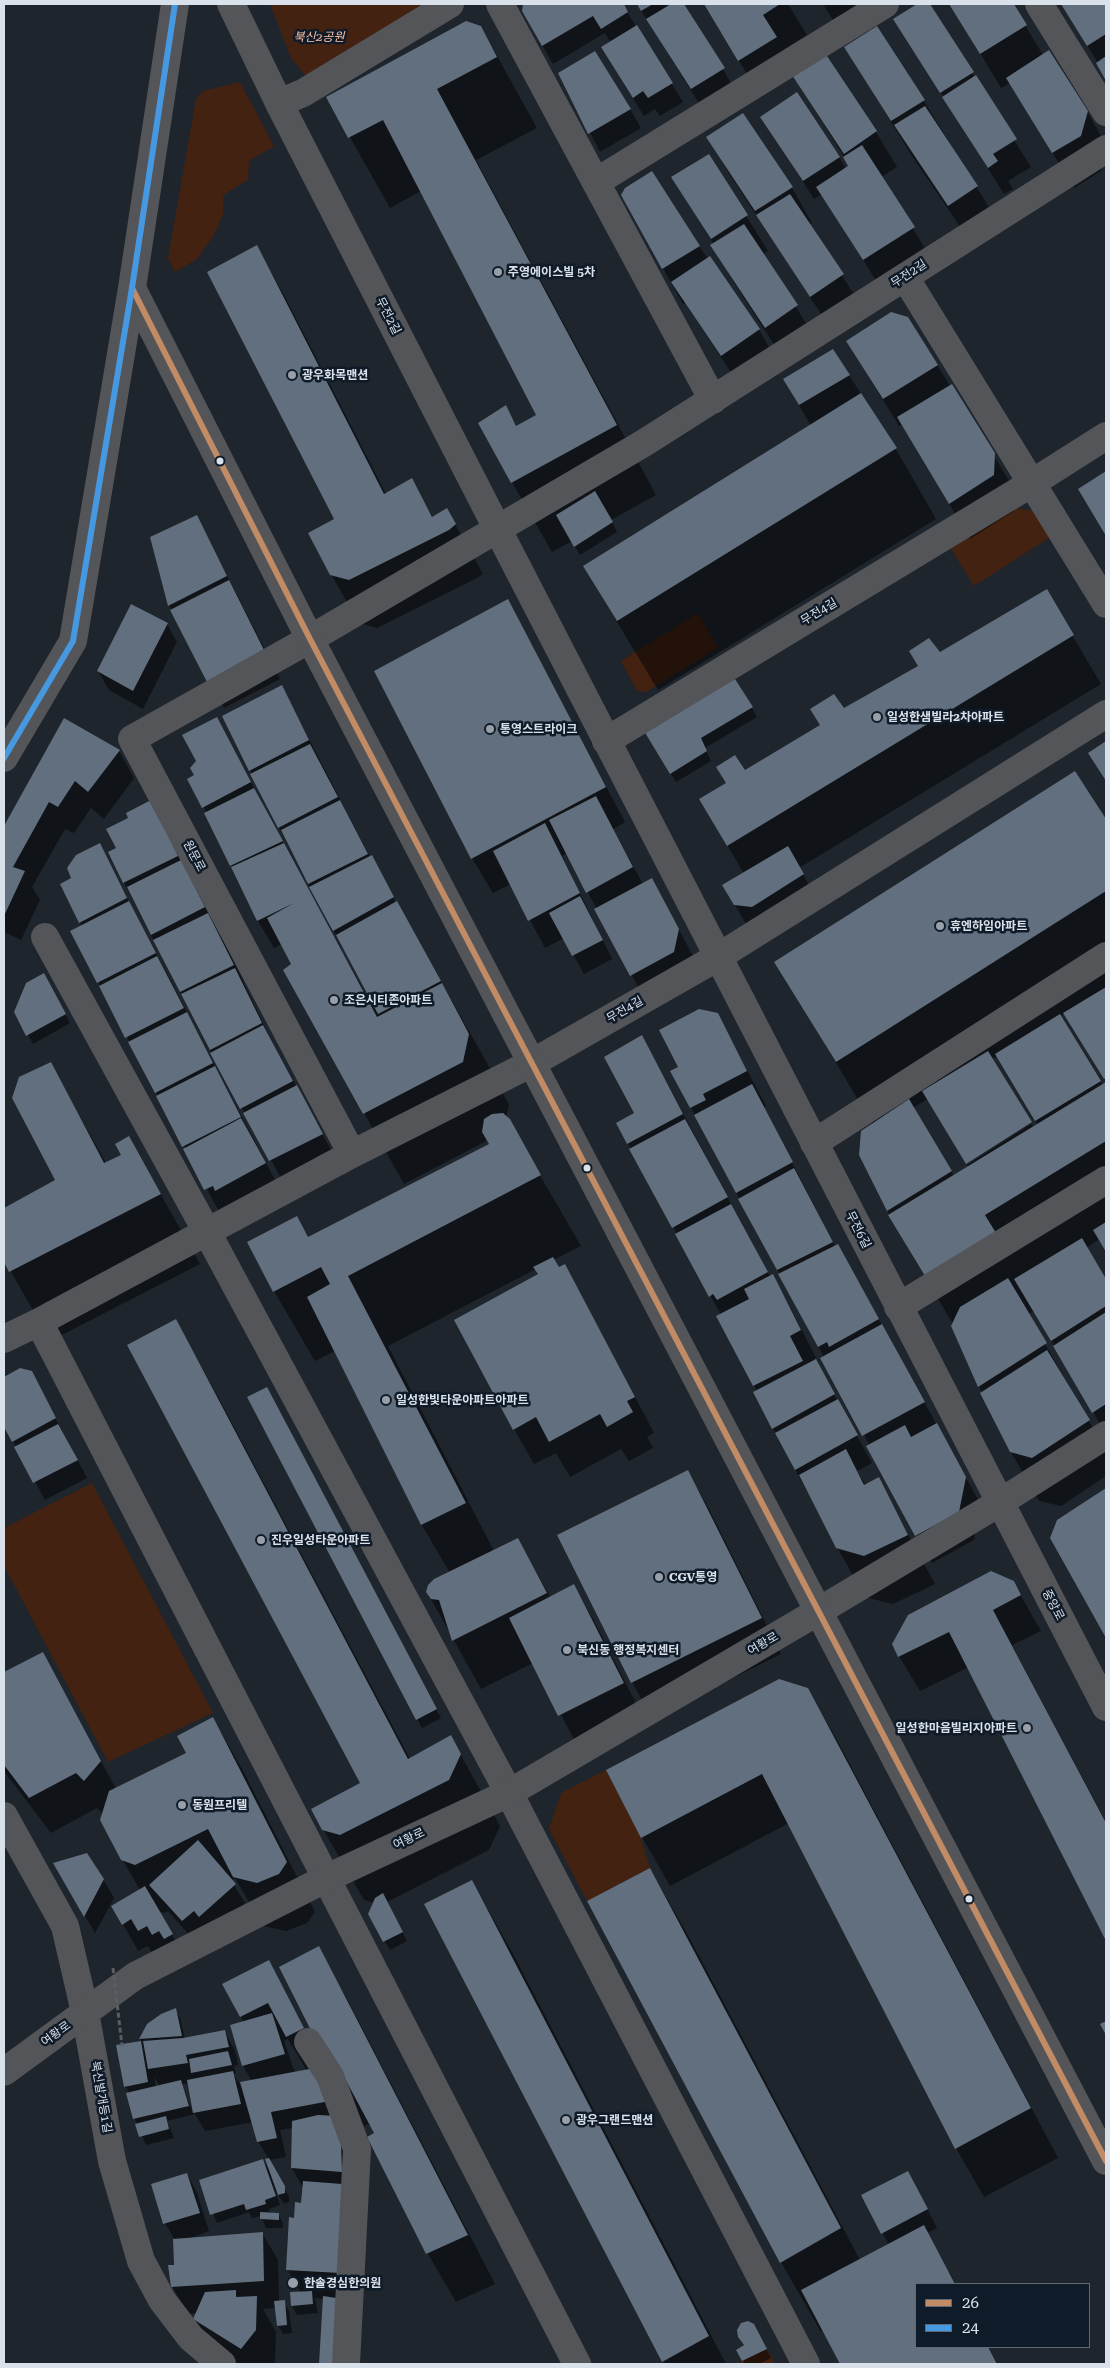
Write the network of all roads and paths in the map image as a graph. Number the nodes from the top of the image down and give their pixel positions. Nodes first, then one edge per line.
1 (175, 4) edge
2 (231, 4) edge
3 (450, 4) edge
4 (500, 4) edge
5 (885, 4) edge
6 (1039, 4) edge
7 (279, 103) junction
8 (1106, 112) edge
9 (1106, 149) edge
10 (596, 182) junction
11 (905, 277) junction
12 (132, 288) junction
13 (713, 400) junction
14 (1106, 436) edge
15 (1032, 483) junction
16 (498, 530) junction
17 (1106, 604) edge
18 (310, 639) junction
19 (1106, 714) edge
20 (606, 741) junction
21 (4, 758) edge
22 (45, 937) dead end
23 (718, 956) junction
24 (1106, 956) edge
25 (532, 1063) junction
26 (814, 1143) junction
27 (352, 1154) junction
28 (1106, 1180) edge
29 (207, 1232) junction
30 (898, 1307) junction
31 (39, 1322) junction
32 (4, 1339) edge
33 (1106, 1435) edge
34 (999, 1503) junction
35 (819, 1611) junction
36 (1106, 1707) edge
37 (509, 1793) junction
38 (4, 1816) edge
39 (327, 1878) junction
40 (113, 1968) dead end
41 (85, 2012) junction
42 (308, 2042) dead end
43 (122, 2046) dead end
44 (4, 2072) edge
45 (1106, 2161) edge
46 (222, 2364) edge
47 (346, 2364) edge
48 (577, 2364) edge
49 (806, 2364) edge

1 - 12 street
2 - 7 street, 무전2길
3 - 7 street
4 - 10 street
5 - 10 street
6 - 8 street
7 - 16 street, 무전2길
9 - 11 street, 무전2길
10 - 13 street
11 - 13 street, 무전2길
11 - 15 street
12 - 18 street
12 - 21 street
13 - 16 street, 무전2길
14 - 15 street, 무전4길
15 - 17 street
15 - 20 street, 무전4길
16 - 18 street, 무전2길
16 - 20 street
18 - 25 street
18 - 27 street, 원문로
19 - 23 street, 무전4길
20 - 23 street
22 - 29 street
23 - 25 street, 무전4길
23 - 26 street, 무전6길
24 - 26 street
25 - 27 street, 무전4길
25 - 35 street
26 - 30 street, 무전6길
27 - 29 street, 무전4길
28 - 30 street
29 - 31 street, 무전4길
29 - 37 street
30 - 34 street, 무전6길
31 - 32 street, 무전4길
31 - 39 street
33 - 34 street
34 - 35 street
34 - 36 street, 중앙로
35 - 37 street, 여황로
35 - 45 street
37 - 39 street, 여황로
37 - 49 street
38 - 41 street, 북신발개등1길
39 - 41 street, 여황로
39 - 48 street
40 - 43 path, bridge
41 - 44 street, 여황로
41 - 46 street, 북신발개등1길
42 - 47 street

